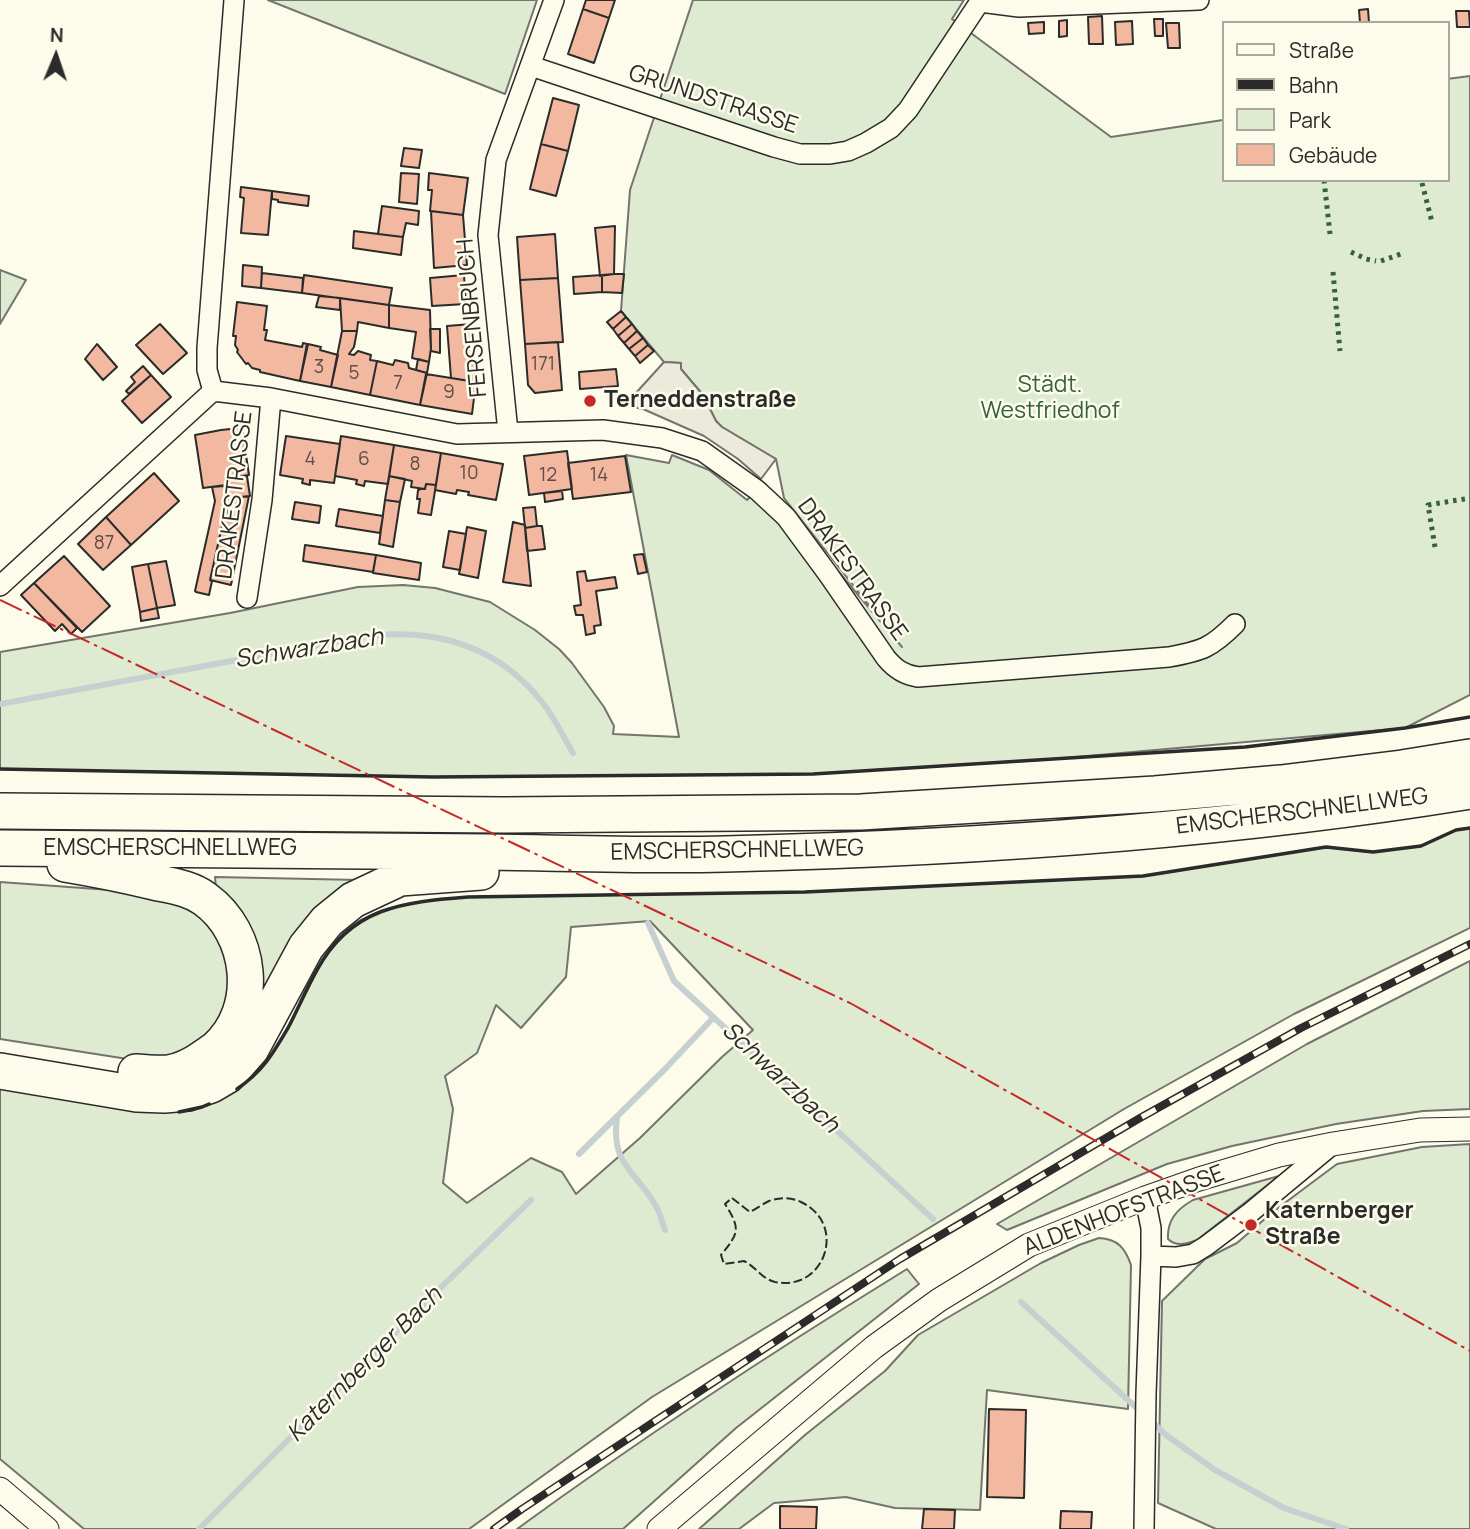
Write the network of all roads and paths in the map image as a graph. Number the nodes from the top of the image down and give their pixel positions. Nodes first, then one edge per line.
1 (234, 0) edge
2 (554, 0) edge
3 (1199, 0) edge
4 (981, 1) edge
5 (531, 66) junction
6 (213, 391) junction
7 (271, 398) junction
8 (508, 432) junction
9 (0, 586) edge
10 (247, 598) dead end
11 (1235, 624) dead end
12 (1470, 757) edge
13 (1470, 791) edge
14 (0, 811) edge
15 (0, 849) edge
16 (722, 855) junction
17 (0, 1053) edge
18 (0, 1071) edge
19 (1470, 1129) edge
20 (1334, 1144) junction
21 (1145, 1198) junction
22 (1151, 1256) junction
23 (0, 1489) edge
24 (47, 1529) edge
25 (659, 1529) edge
26 (1144, 1529) edge

1 - 6 street
2 - 5 street, FERSENBRUCH
3 - 4 street
4 - 5 street, GRUNDSTRASSE
5 - 8 street, FERSENBRUCH
6 - 7 street, DRAKESTRASSE
6 - 9 street
7 - 8 street, DRAKESTRASSE
7 - 10 street, DRAKESTRASSE
8 - 11 street, DRAKESTRASSE
12 - 14 highway, EMSCHERSCHNELLWEG
13 - 16 highway, EMSCHERSCHNELLWEG
15 - 16 highway, EMSCHERSCHNELLWEG
15 - 17 highway
16 - 18 highway
19 - 20 street, ALDENHOFSTRASSE
20 - 21 street, ALDENHOFSTRASSE
20 - 22 street
21 - 22 street
21 - 25 street, ALDENHOFSTRASSE
22 - 26 street
23 - 24 street

